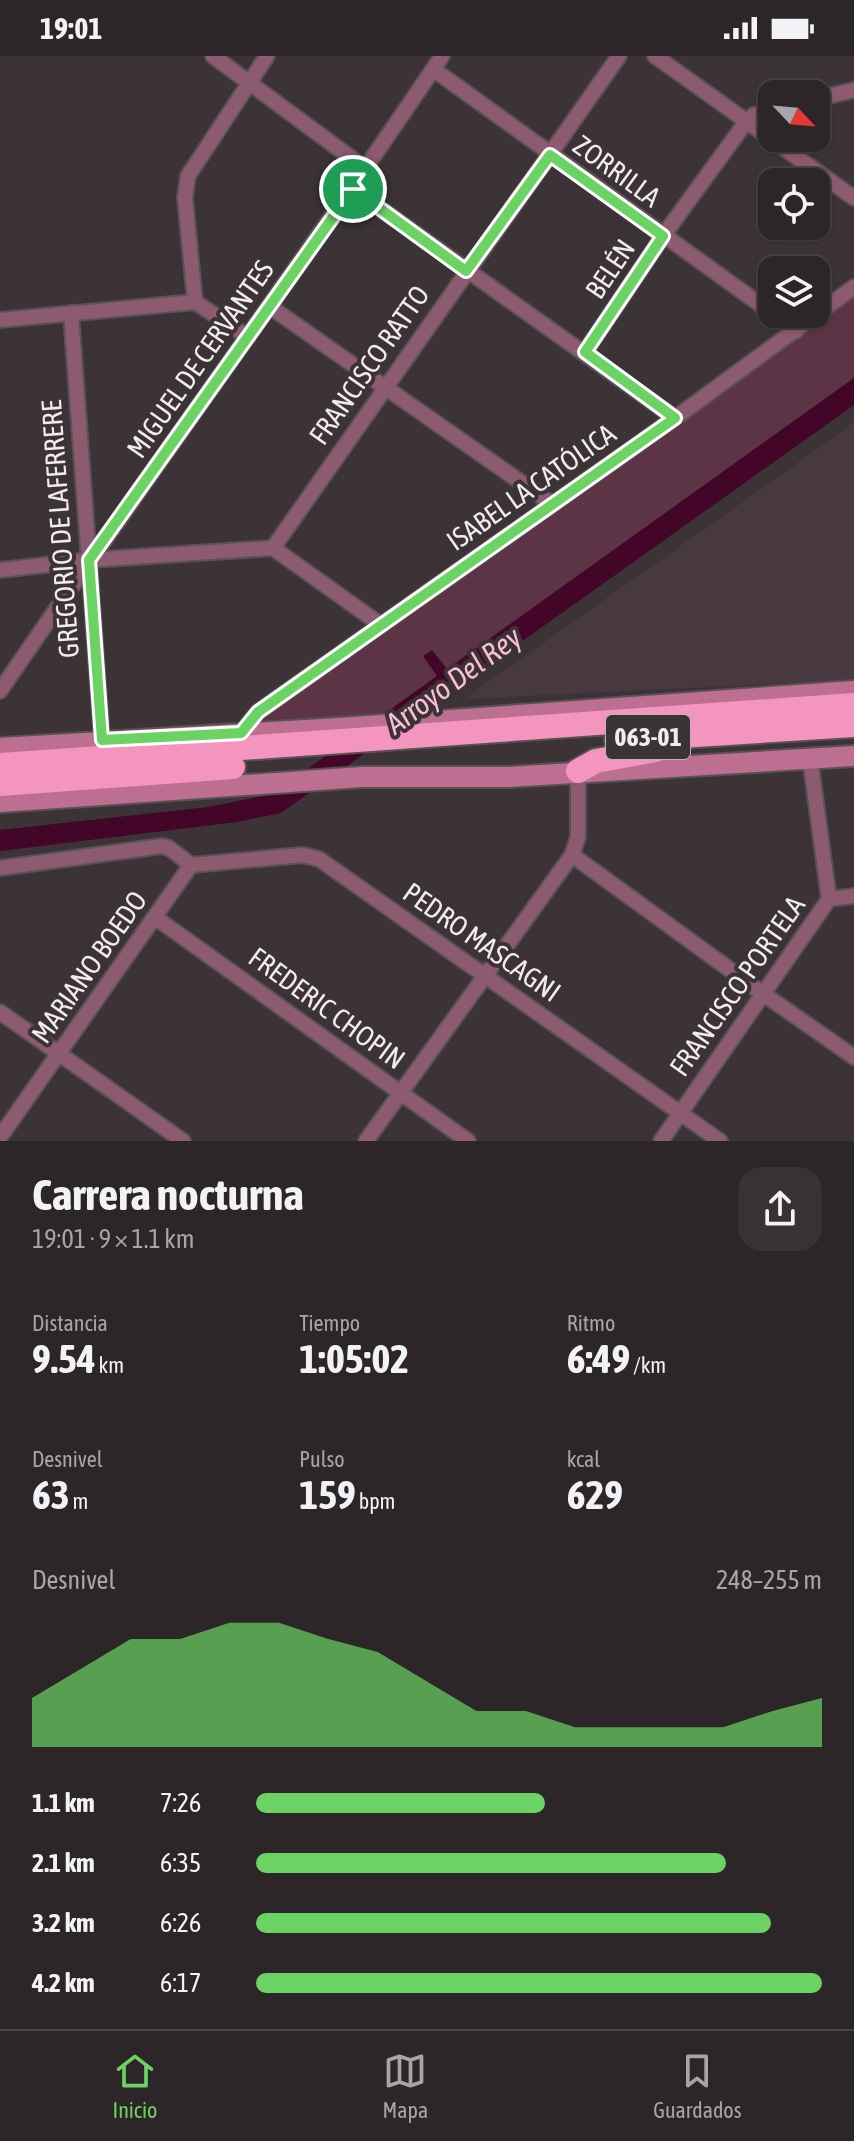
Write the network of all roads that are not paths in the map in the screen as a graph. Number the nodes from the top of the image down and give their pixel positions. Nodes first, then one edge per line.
1 (213, 56) edge
2 (267, 56) edge
3 (442, 56) edge
4 (619, 56) edge
5 (655, 56) edge
6 (433, 69) junction
7 (249, 82) junction
8 (854, 90) edge
9 (830, 96) edge
10 (758, 114) edge
11 (746, 122) junction
12 (550, 155) junction
13 (366, 169) junction
14 (353, 189) junction
15 (854, 198) edge
16 (663, 236) junction
17 (466, 271) junction
18 (854, 287) edge
19 (195, 302) junction
20 (758, 304) edge
21 (269, 306) junction
22 (71, 313) junction
23 (0, 320) edge
24 (792, 328) edge
25 (796, 331) junction
26 (248, 337) junction
27 (585, 352) junction
28 (386, 387) junction
29 (675, 418) junction
30 (552, 504) junction
31 (273, 548) junction
32 (89, 560) junction
33 (0, 570) edge
34 (381, 625) junction
35 (0, 691) edge
36 (854, 691) edge
37 (854, 705) edge
38 (854, 725) edge
39 (776, 729) junction
40 (241, 733) junction
41 (441, 736) junction
42 (102, 740) junction
43 (0, 748) edge
44 (854, 756) edge
45 (810, 758) junction
46 (0, 765) edge
47 (54, 771) junction
48 (578, 771) junction
49 (0, 784) edge
50 (0, 802) edge
51 (572, 855) junction
52 (191, 865) junction
53 (0, 868) edge
54 (854, 896) edge
55 (829, 899) junction
56 (156, 918) junction
57 (485, 975) junction
58 (762, 993) junction
59 (0, 1012) edge
60 (59, 1053) junction
61 (854, 1057) edge
62 (400, 1093) junction
63 (680, 1114) junction
64 (0, 1137) edge
65 (183, 1141) edge
66 (366, 1141) edge
67 (468, 1141) edge
68 (661, 1141) edge
69 (720, 1141) edge

1 - 7 street
2 - 7 street
3 - 6 street, MIGUEL DE CERVANTES
4 - 12 street, FRANCISCO RATTO
5 - 11 street
6 - 12 street, ZORRILLA
6 - 13 street, MIGUEL DE CERVANTES
7 - 13 street
7 - 19 street
8 - 9 street
10 - 11 street, BELÉN
11 - 15 street
11 - 16 street, BELÉN
12 - 16 street, ZORRILLA
12 - 17 street, FRANCISCO RATTO
13 - 14 street, MIGUEL DE CERVANTES
14 - 17 street
14 - 21 street, MIGUEL DE CERVANTES
16 - 20 street, ZORRILLA
16 - 27 street, BELÉN
17 - 27 street
17 - 28 street, FRANCISCO RATTO
18 - 25 street, ISABEL LA CATÓLICA
19 - 22 street
19 - 26 street
21 - 26 street, MIGUEL DE CERVANTES
21 - 28 street
22 - 23 street
22 - 32 street, GREGORIO DE LAFERRERE
24 - 25 street, ZORRILLA
25 - 29 street, ISABEL LA CATÓLICA
26 - 32 street, MIGUEL DE CERVANTES
27 - 29 street
28 - 30 street
28 - 31 street, FRANCISCO RATTO
29 - 30 street, ISABEL LA CATÓLICA
30 - 34 street, ISABEL LA CATÓLICA
31 - 32 street
31 - 34 street
32 - 33 street
32 - 35 street, MIGUEL DE CERVANTES
32 - 42 street, GREGORIO DE LAFERRERE
34 - 40 street, ISABEL LA CATÓLICA
36 - 41 street
37 - 41 highway, 063-01
38 - 39 highway, 063-01
39 - 41 highway, 063-01
39 - 48 highway
40 - 41 street
40 - 42 street
41 - 47 highway, 063-01
42 - 43 street
44 - 45 street
45 - 48 street
45 - 55 street, FRANCISCO PORTELA
46 - 47 highway, 063-01
47 - 49 highway, 063-01
48 - 50 street
48 - 51 street
51 - 57 street
51 - 58 street
52 - 53 street
52 - 56 street, MARIANO BOEDO
52 - 57 street, PEDRO MASCAGNI
54 - 55 street
55 - 58 street, FRANCISCO PORTELA
56 - 60 street, MARIANO BOEDO
56 - 62 street, FREDERIC CHOPIN
57 - 62 street
57 - 63 street, PEDRO MASCAGNI
58 - 61 street
58 - 63 street, FRANCISCO PORTELA
59 - 60 street
60 - 64 street, MARIANO BOEDO
60 - 65 street
62 - 66 street
62 - 67 street, FREDERIC CHOPIN
63 - 68 street, FRANCISCO PORTELA
63 - 69 street, PEDRO MASCAGNI

